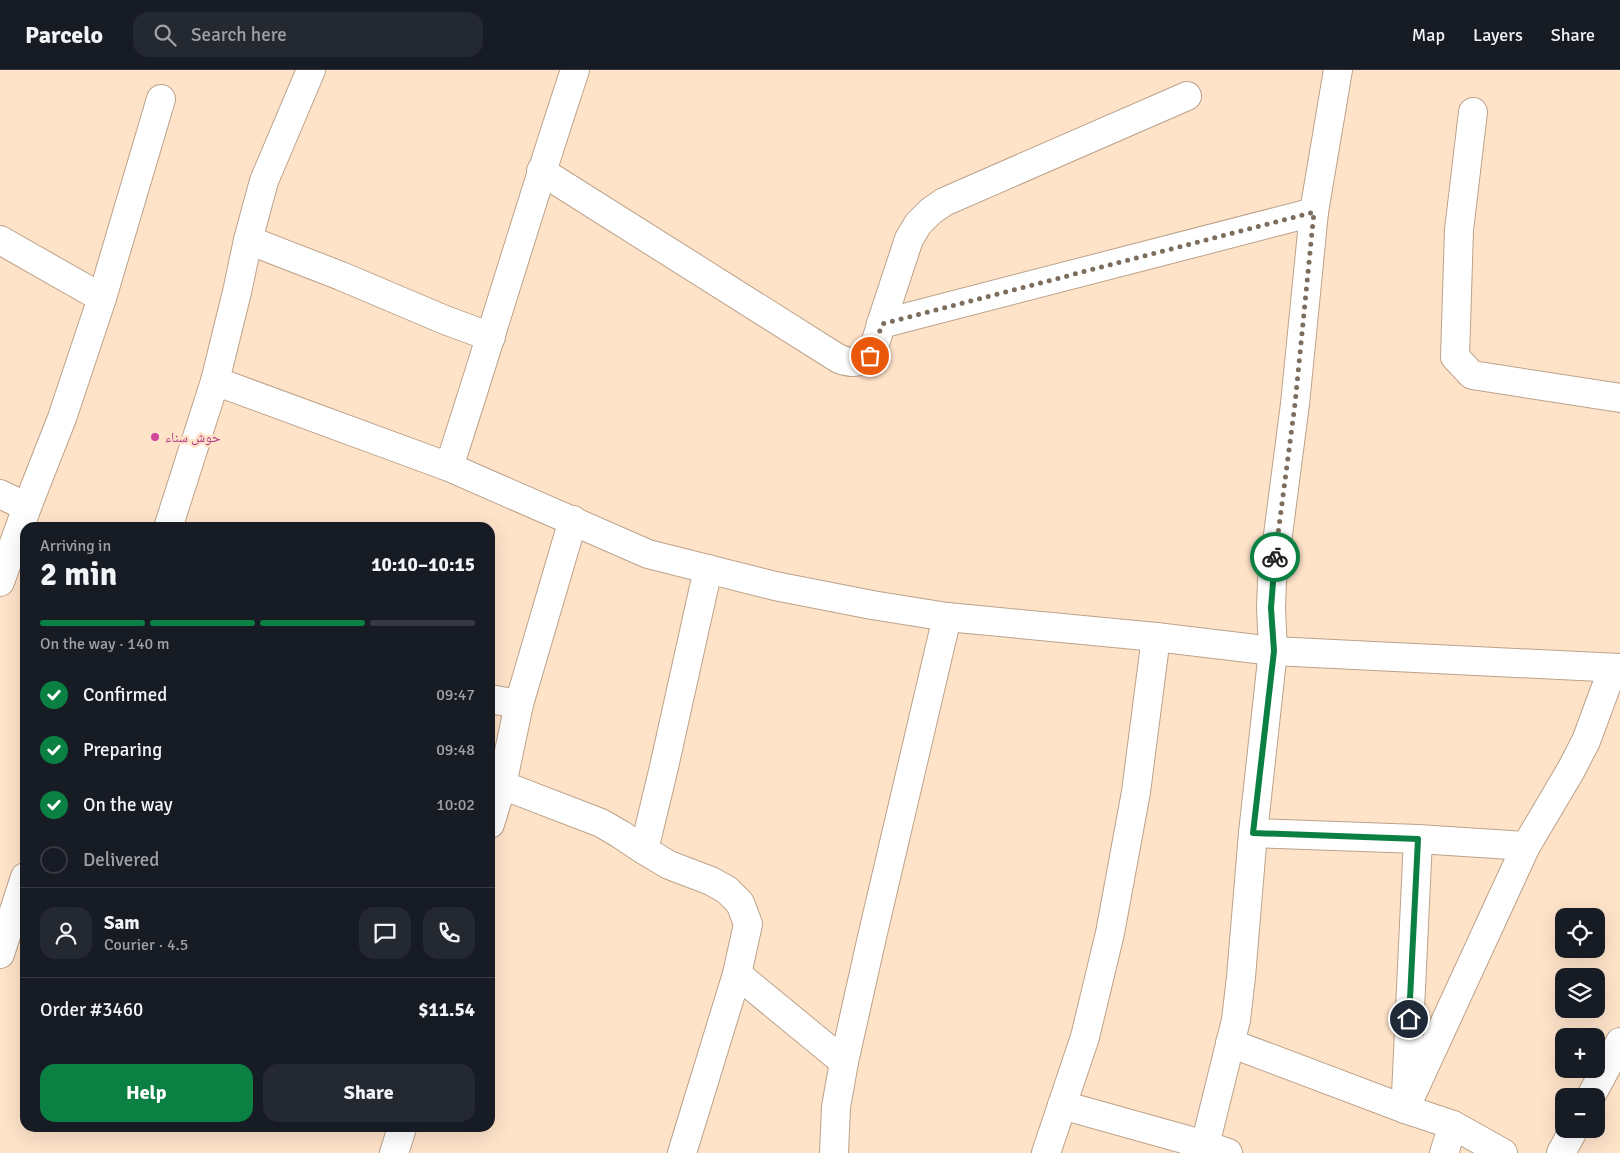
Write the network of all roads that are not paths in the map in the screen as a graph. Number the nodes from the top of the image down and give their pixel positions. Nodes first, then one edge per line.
1 (311, 70) edge
2 (575, 70) edge
3 (1338, 70) edge
4 (1186, 96) dead end
5 (161, 99) dead end
6 (1473, 112) dead end
7 (541, 171) junction
8 (1314, 212) junction
9 (0, 240) edge
10 (248, 240) junction
11 (102, 298) junction
12 (882, 324) junction
13 (491, 337) junction
14 (215, 380) junction
15 (1620, 398) edge
16 (449, 467) junction
17 (0, 494) edge
18 (27, 507) junction
19 (573, 520) junction
20 (23, 522) edge
21 (170, 522) edge
22 (20, 535) edge
23 (708, 569) junction
24 (10, 574) edge
25 (948, 617) junction
26 (1156, 637) junction
27 (1274, 651) junction
28 (1616, 668) edge
29 (495, 700) edge
30 (519, 704) junction
31 (502, 786) junction
32 (495, 808) edge
33 (1253, 833) junction
34 (1418, 839) junction
35 (1526, 846) junction
36 (644, 850) junction
37 (20, 892) edge
38 (0, 954) edge
39 (737, 974) junction
40 (1620, 1042) edge
41 (1230, 1043) junction
42 (844, 1062) junction
43 (1595, 1088) edge
44 (1062, 1104) junction
45 (1405, 1109) junction
46 (1453, 1125) junction
47 (401, 1132) edge
48 (1569, 1138) edge
49 (1217, 1149) edge
50 (394, 1153) edge
51 (682, 1153) edge
52 (834, 1153) edge
53 (1046, 1153) edge
54 (1444, 1153) edge
55 (1504, 1153) edge
56 (1561, 1153) edge

1 - 10 main road
2 - 7 main road
3 - 8 main road
4 - 12 main road
5 - 11 main road
6 - 15 main road
7 - 12 main road
7 - 13 main road
8 - 12 main road
8 - 27 main road
9 - 11 main road
10 - 13 main road
10 - 14 main road
11 - 18 main road
13 - 16 main road
14 - 16 main road
14 - 21 main road
16 - 19 main road
17 - 18 main road
18 - 20 main road
19 - 23 main road
19 - 30 main road
22 - 24 main road
23 - 25 main road
23 - 36 main road
25 - 26 main road
25 - 42 main road
26 - 27 main road
26 - 44 main road
27 - 28 main road
27 - 33 main road
28 - 35 main road
29 - 30 main road
30 - 31 main road
31 - 32 main road
31 - 36 main road
33 - 34 main road
33 - 41 main road
34 - 35 main road
34 - 45 main road
35 - 45 main road
36 - 39 main road
37 - 38 main road
39 - 42 main road
39 - 51 main road
40 - 43 main road
41 - 45 main road
41 - 49 main road
42 - 52 main road
44 - 49 main road
44 - 53 main road
45 - 46 main road
46 - 54 main road
46 - 55 main road
47 - 50 main road
48 - 56 main road

